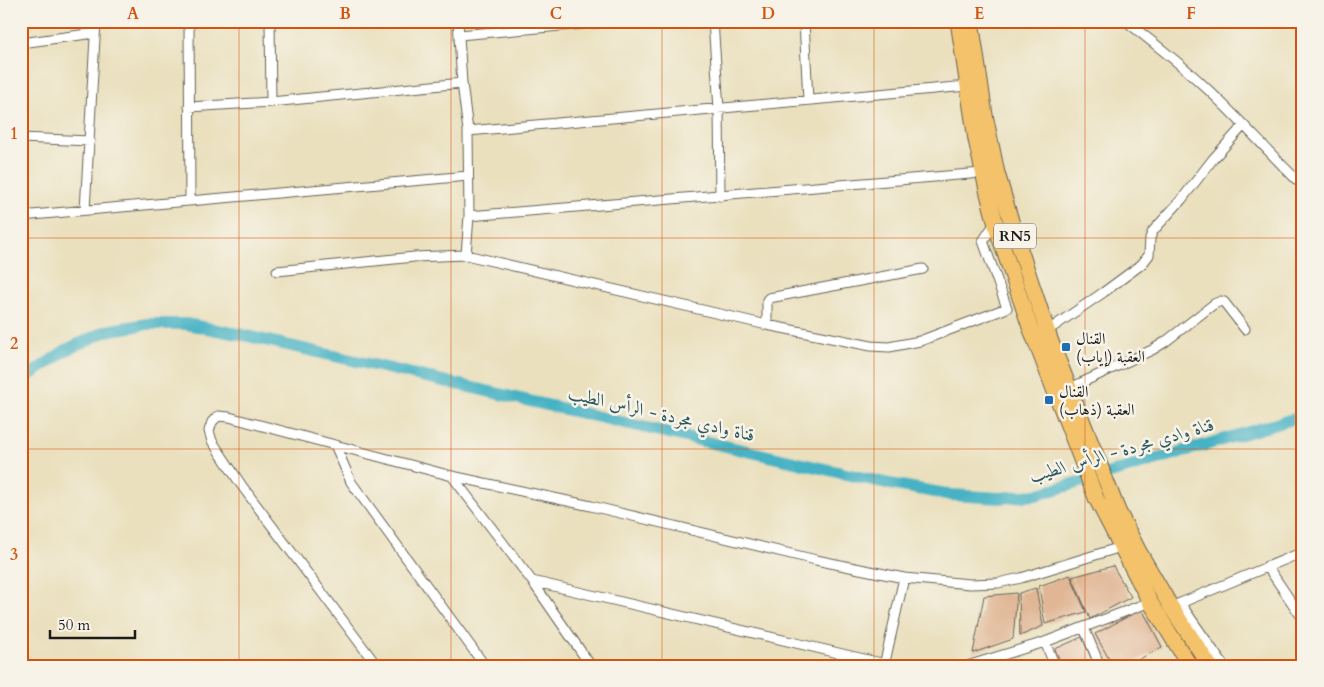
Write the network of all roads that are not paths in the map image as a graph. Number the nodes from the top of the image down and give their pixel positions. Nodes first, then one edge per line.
1 (22, 21) edge
2 (96, 21) edge
3 (189, 21) edge
4 (270, 21) edge
5 (458, 21) edge
6 (617, 21) edge
7 (712, 21) edge
8 (804, 21) edge
9 (958, 21) edge
10 (971, 21) edge
11 (1126, 21) edge
12 (95, 33) junction
13 (459, 35) junction
14 (21, 43) edge
15 (21, 52) edge
16 (462, 83) junction
17 (967, 86) junction
18 (808, 100) junction
19 (271, 102) junction
20 (189, 106) junction
21 (720, 109) junction
22 (1244, 125) junction
23 (468, 131) junction
24 (21, 138) edge
25 (90, 141) junction
26 (982, 173) junction
27 (468, 176) junction
28 (1303, 186) edge
29 (720, 196) junction
30 (190, 200) junction
31 (85, 210) junction
32 (21, 216) edge
33 (469, 216) junction
34 (995, 223) junction
35 (466, 255) junction
36 (923, 269) dead end
37 (277, 271) dead end
38 (767, 326) junction
39 (1245, 329) dead end
40 (1047, 331) junction
41 (1070, 388) junction
42 (336, 447) junction
43 (452, 476) junction
44 (1121, 547) junction
45 (1303, 552) edge
46 (1267, 566) junction
47 (904, 578) junction
48 (532, 581) junction
49 (1150, 602) junction
50 (1175, 605) junction
51 (1303, 619) edge
52 (1084, 628) junction
53 (1044, 642) junction
54 (884, 665) edge
55 (971, 665) edge
56 (377, 666) edge
57 (485, 666) edge
58 (591, 666) edge
59 (1055, 666) edge
60 (1100, 666) edge
61 (1190, 666) edge
62 (1210, 666) edge
63 (1224, 666) edge

1 - 14 street
2 - 12 street
3 - 20 street
4 - 19 street
5 - 13 street
6 - 13 street
7 - 21 street
8 - 18 street
9 - 17 highway, RN5
10 - 40 highway, RN5
11 - 22 street
12 - 14 street
12 - 25 street
13 - 16 street
14 - 15 street
16 - 19 street
16 - 23 street
17 - 18 street
17 - 26 highway, RN5
18 - 21 street
19 - 20 street
20 - 30 street
21 - 23 street
21 - 29 street
22 - 28 street
22 - 40 street
23 - 27 street
24 - 25 street
25 - 31 street
26 - 29 street
26 - 34 highway, RN5
27 - 30 street
27 - 33 street
29 - 33 street
30 - 31 street
31 - 32 street
33 - 35 street
34 - 38 street
34 - 44 highway, RN5
35 - 37 street
35 - 38 street
36 - 38 street
39 - 41 street
40 - 41 highway, RN5
41 - 50 highway, RN5
42 - 43 street
42 - 56 street
42 - 57 street
43 - 47 street
43 - 48 street
44 - 47 street
44 - 49 highway, RN5
45 - 46 street
46 - 50 street
46 - 51 street
47 - 54 street
48 - 54 street
48 - 58 street
49 - 52 street
49 - 61 highway, RN5
50 - 62 highway, RN5
50 - 63 street
52 - 53 street
52 - 60 street
53 - 55 street
53 - 59 street

